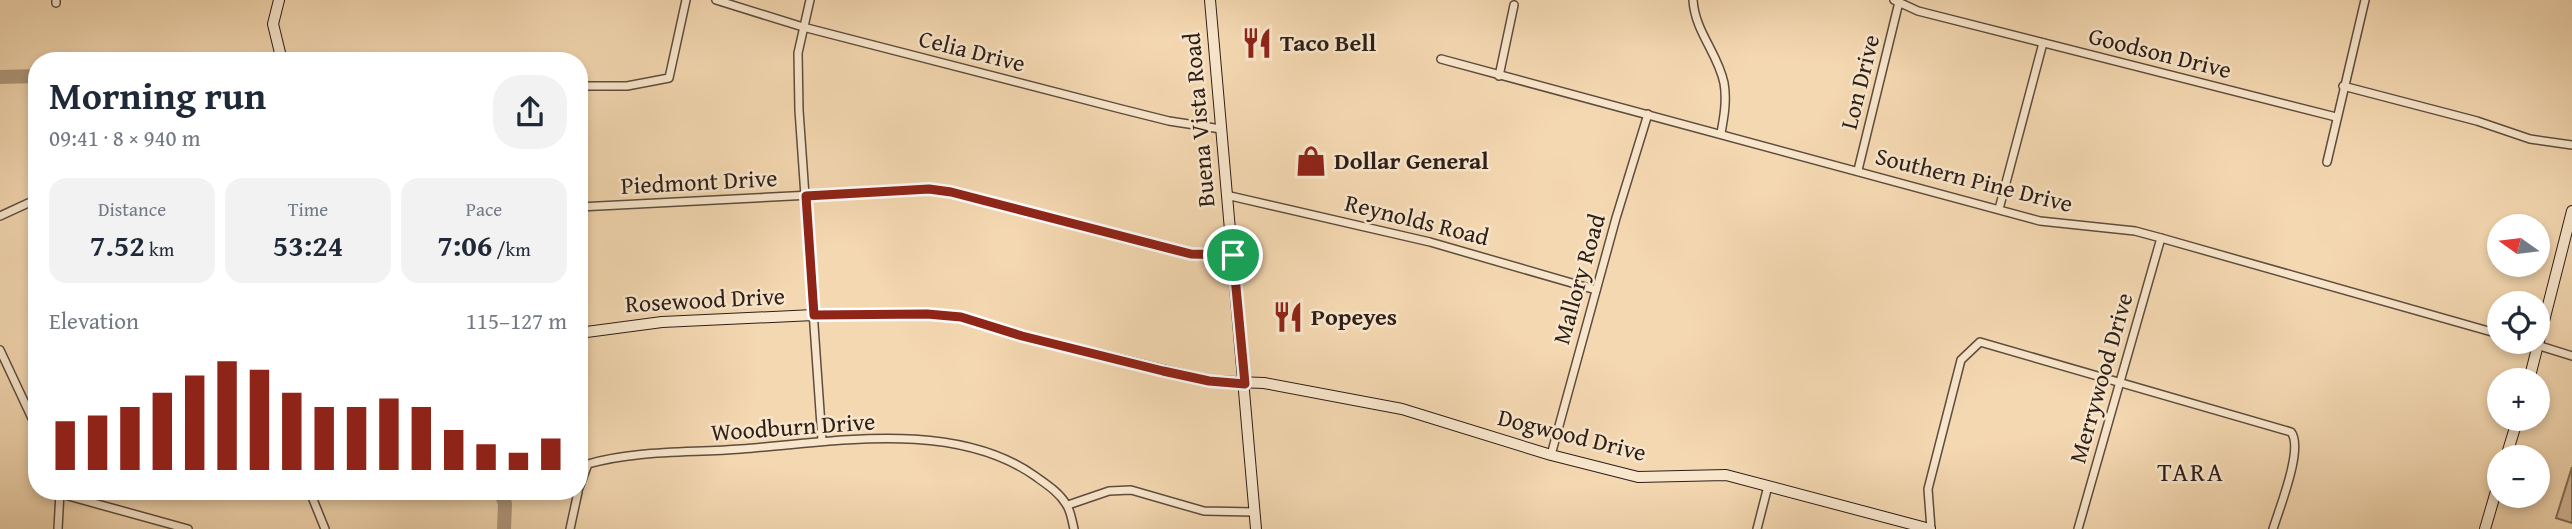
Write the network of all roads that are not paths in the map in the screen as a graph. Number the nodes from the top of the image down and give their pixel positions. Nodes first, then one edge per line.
1 (279, 0) edge
2 (686, 0) edge
3 (716, 0) edge
4 (810, 0) edge
5 (1210, 0) edge
6 (1693, 0) edge
7 (2365, 0) edge
8 (1897, 1) edge
9 (1514, 5) dead end
10 (803, 27) junction
11 (2043, 43) junction
12 (280, 52) edge
13 (1441, 59) dead end
14 (1499, 76) junction
15 (588, 86) edge
16 (2343, 86) junction
17 (1648, 114) junction
18 (2336, 117) junction
19 (1221, 129) junction
20 (1721, 133) junction
21 (2572, 145) edge
22 (2327, 162) dead end
23 (1858, 170) junction
24 (1226, 195) junction
25 (806, 196) junction
26 (28, 203) edge
27 (588, 207) edge
28 (1999, 209) junction
29 (2572, 211) edge
30 (0, 216) edge
31 (2161, 238) junction
32 (1233, 255) junction
33 (1595, 290) junction
34 (2550, 301) edge
35 (814, 315) junction
36 (2487, 331) edge
37 (588, 332) edge
38 (2550, 349) edge
39 (0, 350) edge
40 (2572, 356) edge
41 (2119, 381) junction
42 (1245, 384) junction
43 (28, 410) edge
44 (822, 440) junction
45 (1550, 455) junction
46 (588, 464) edge
47 (1768, 486) junction
48 (60, 500) edge
49 (86, 500) edge
50 (313, 500) edge
51 (577, 500) edge
52 (1068, 505) junction
53 (2491, 508) edge
54 (1254, 512) junction
55 (58, 529) edge
56 (188, 529) edge
57 (325, 529) edge
58 (570, 529) edge
59 (1074, 529) edge
60 (1256, 529) edge
61 (1757, 529) edge
62 (1931, 529) edge
63 (2078, 529) edge
64 (2273, 529) edge
65 (2485, 529) edge

1 - 12 street
2 - 15 street
3 - 10 street, Celia Drive
4 - 10 street
5 - 19 street, Buena Vista Road
6 - 20 street
7 - 16 street
8 - 11 street, Goodson Drive
8 - 23 street, Lon Drive
9 - 14 street
10 - 19 street, Celia Drive
10 - 25 street
11 - 18 street, Goodson Drive
11 - 28 street
13 - 14 street, Southern Pine Drive
14 - 17 street, Southern Pine Drive
16 - 18 street
16 - 21 street
17 - 20 street, Southern Pine Drive
17 - 33 street, Mallory Road
18 - 22 street
19 - 24 street, Buena Vista Road
20 - 23 street, Southern Pine Drive
23 - 28 street, Southern Pine Drive
24 - 32 street, Buena Vista Road
24 - 33 street, Reynolds Road
25 - 27 street, Piedmont Drive
25 - 32 street, Piedmont Drive
25 - 35 street
26 - 30 street
28 - 31 street, Southern Pine Drive
29 - 34 street
31 - 36 street, Southern Pine Drive
31 - 41 street, Merrywood Drive
32 - 42 street, Buena Vista Road
33 - 45 street, Mallory Road
35 - 37 street, Rosewood Drive
35 - 42 street, Rosewood Drive
35 - 44 street
38 - 40 street
39 - 43 street
41 - 62 street
41 - 63 street, Merrywood Drive
41 - 64 street
42 - 45 street, Dogwood Drive
42 - 54 street, Buena Vista Road
44 - 46 street, Woodburn Drive
44 - 52 street, Woodburn Drive
45 - 47 street, Dogwood Drive
47 - 61 street
47 - 62 street, Dogwood Drive
48 - 55 street
49 - 56 street
50 - 57 street
51 - 58 street, Woodburn Drive
52 - 54 street
52 - 59 street
53 - 65 street
54 - 60 street, Buena Vista Road

